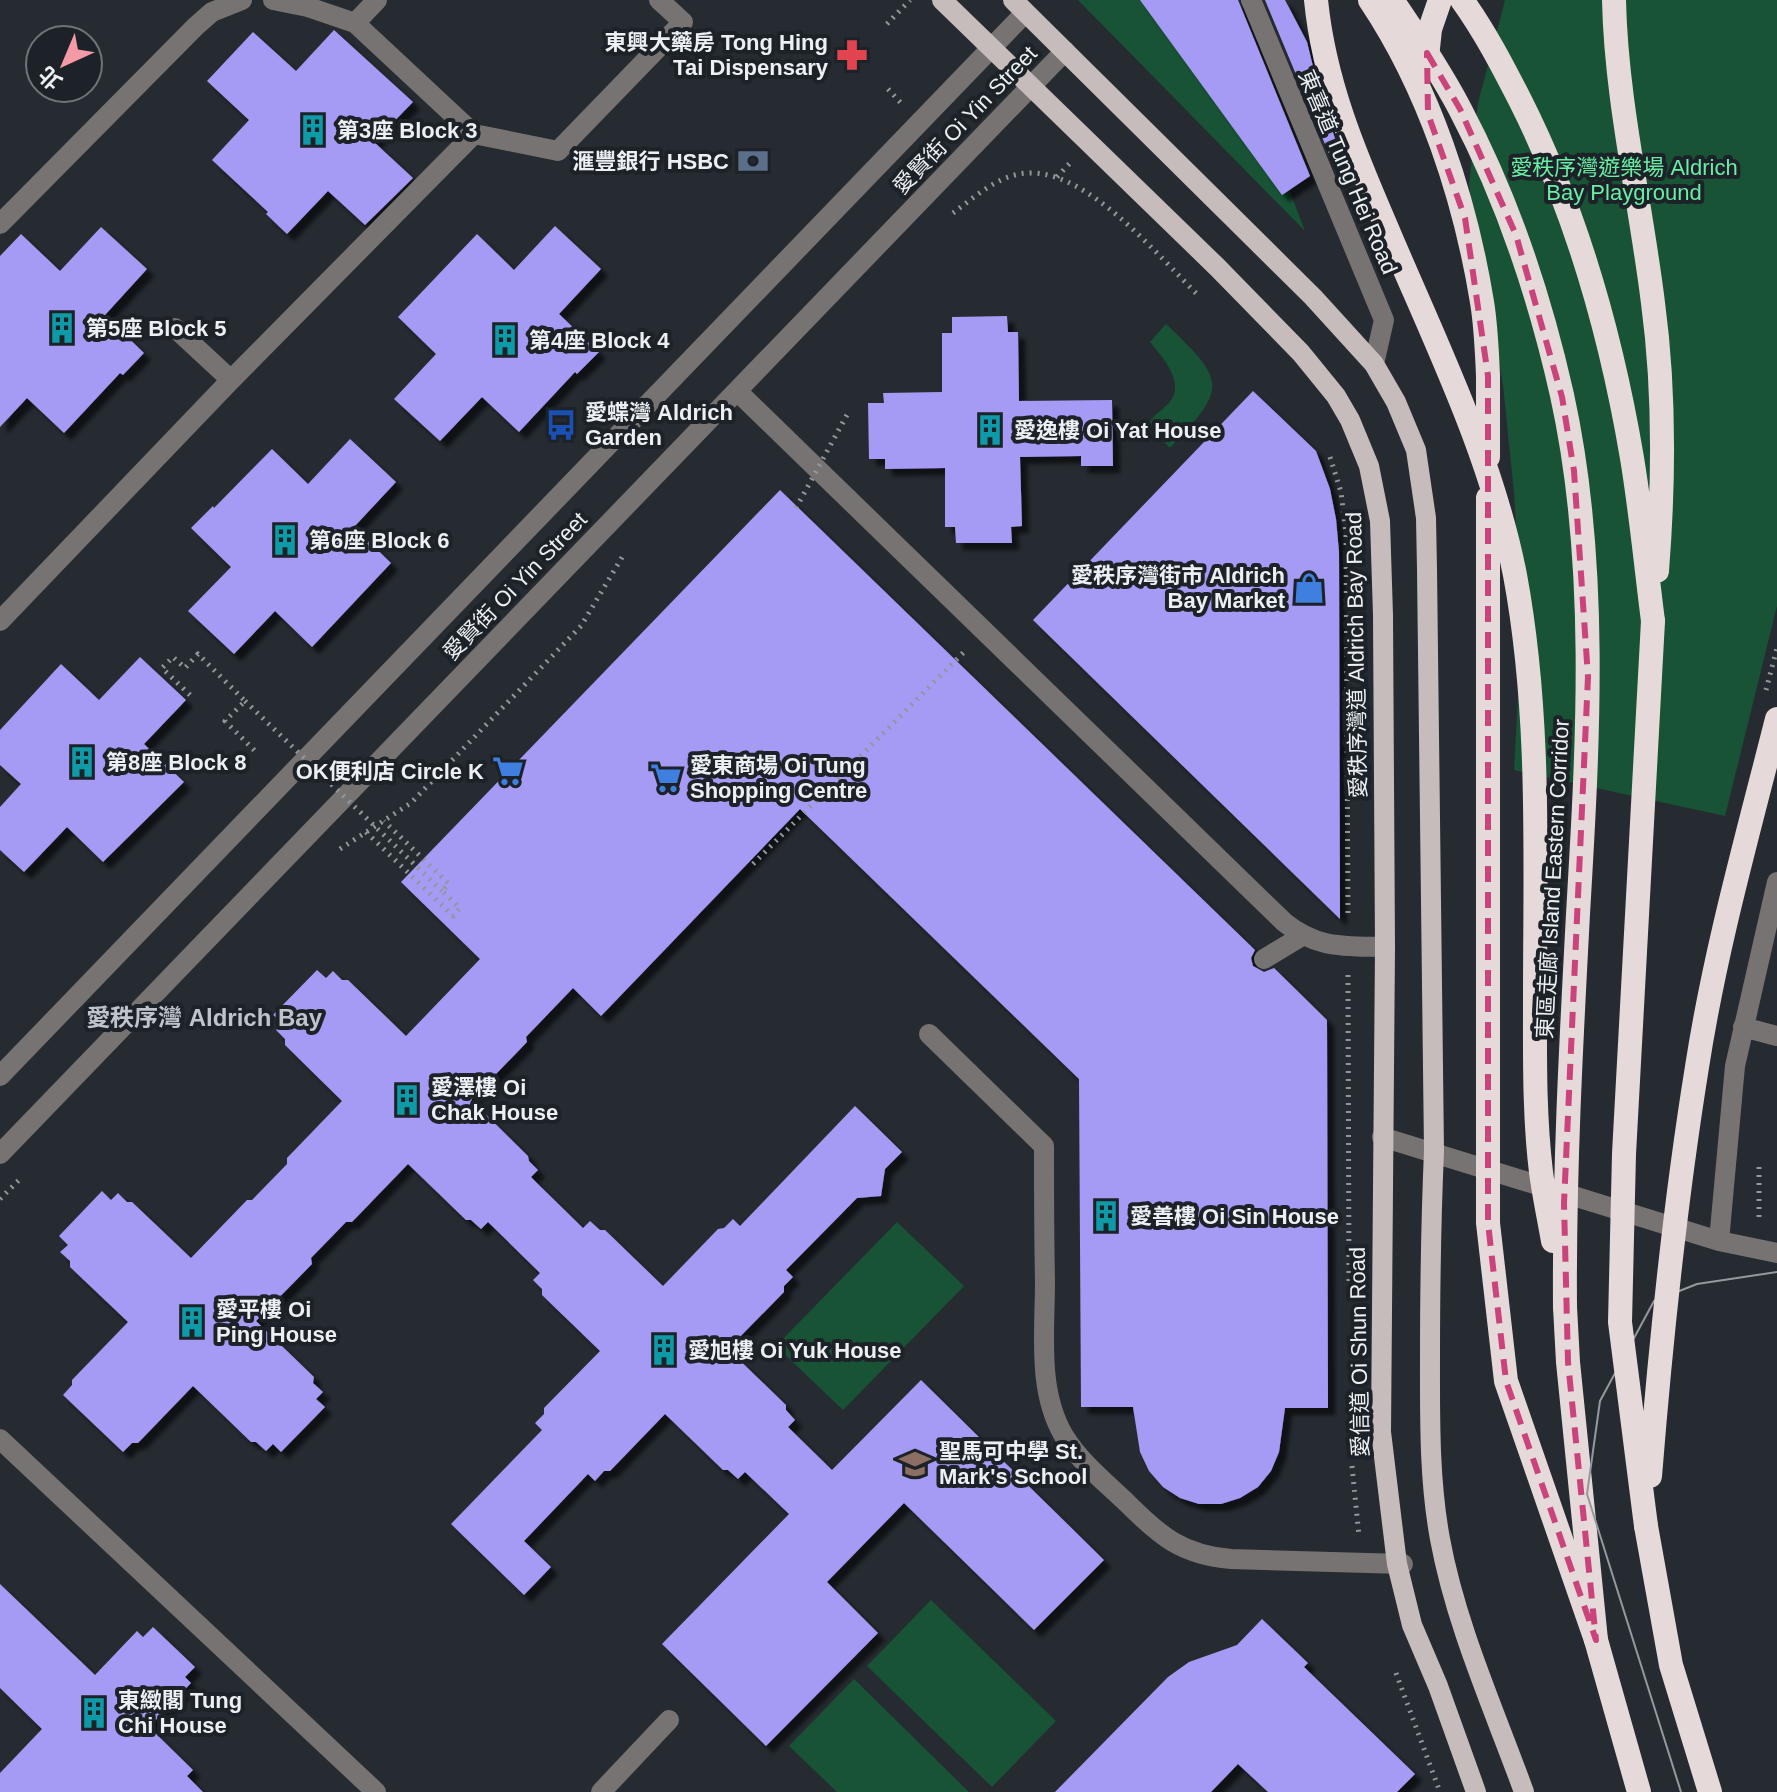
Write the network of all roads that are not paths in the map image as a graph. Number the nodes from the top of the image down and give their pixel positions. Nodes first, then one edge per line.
1 (242, 0) edge
2 (273, 0) edge
3 (377, 0) edge
4 (659, 0) edge
5 (942, 0) edge
6 (1251, 0) edge
7 (1316, 0) edge
8 (1370, 0) edge
9 (1392, 0) edge
10 (1440, 0) edge
11 (1462, 0) edge
12 (1614, 0) edge
13 (1019, 7) edge
14 (355, 23) junction
15 (992, 49) junction
16 (1065, 51) junction
17 (1031, 87) junction
18 (1428, 114) junction
19 (474, 134) junction
20 (0, 224) edge
21 (175, 328) dead end
22 (1374, 364) junction
23 (231, 380) junction
24 (737, 391) junction
25 (0, 621) edge
26 (1653, 621) junction
27 (1777, 719) edge
28 (1777, 882) edge
29 (1302, 936) junction
30 (1385, 947) junction
31 (1264, 959) dead end
32 (1743, 1027) junction
33 (929, 1034) dead end
34 (1777, 1036) edge
35 (0, 1076) edge
36 (1382, 1137) junction
37 (1434, 1151) junction
38 (0, 1154) edge
39 (1719, 1241) junction
40 (1777, 1253) edge
41 (1565, 1307) junction
42 (0, 1439) edge
43 (1646, 1526) junction
44 (1400, 1564) junction
45 (1596, 1640) junction
46 (669, 1720) dead end
47 (376, 1792) edge
48 (601, 1792) edge
49 (1476, 1792) edge
50 (1524, 1792) edge
51 (1639, 1792) edge
52 (1710, 1792) edge

1 - 20 street
2 - 14 street
3 - 14 street
4 - 19 street
5 - 15 main road, 愛秩序灣道 Aldrich Bay Road
6 - 22 street, 東喜道 Tung Hei Road
7 - 41 highway, bridge
8 - 18 highway
9 - 41 highway, 東區走廊 Island Eastern Corridor, bridge
10 - 18 highway
11 - 26 highway
12 - 26 highway
13 - 15 street, 愛賢街 Oi Yin Street
13 - 16 main road
14 - 19 street
15 - 17 main road, 愛秩序灣道 Aldrich Bay Road
15 - 35 street, 愛賢街 Oi Yin Street
16 - 17 street, 愛賢街 Oi Yin Street
16 - 22 main road
17 - 24 street, 愛賢街 Oi Yin Street
17 - 30 main road, 愛秩序灣道 Aldrich Bay Road
18 - 45 highway, bridge
19 - 23 street
21 - 23 street
22 - 37 main road
23 - 25 street
24 - 29 street
24 - 38 street, 愛賢街 Oi Yin Street
26 - 43 highway, bridge
27 - 43 highway, bridge
28 - 32 street
29 - 30 street
29 - 31 street
30 - 36 main road, 愛秩序灣道 Aldrich Bay Road
32 - 34 street
32 - 39 street
33 - 44 street
36 - 37 street
36 - 44 main road, 愛信道 Oi Shun Road
37 - 39 street
37 - 50 main road
39 - 40 street
41 - 45 highway, 東區走廊 Island Eastern Corridor, bridge
42 - 47 street
43 - 52 highway
44 - 49 main road, 愛信道 Oi Shun Road
45 - 51 highway, 東區走廊 Island Eastern Corridor
46 - 48 street

